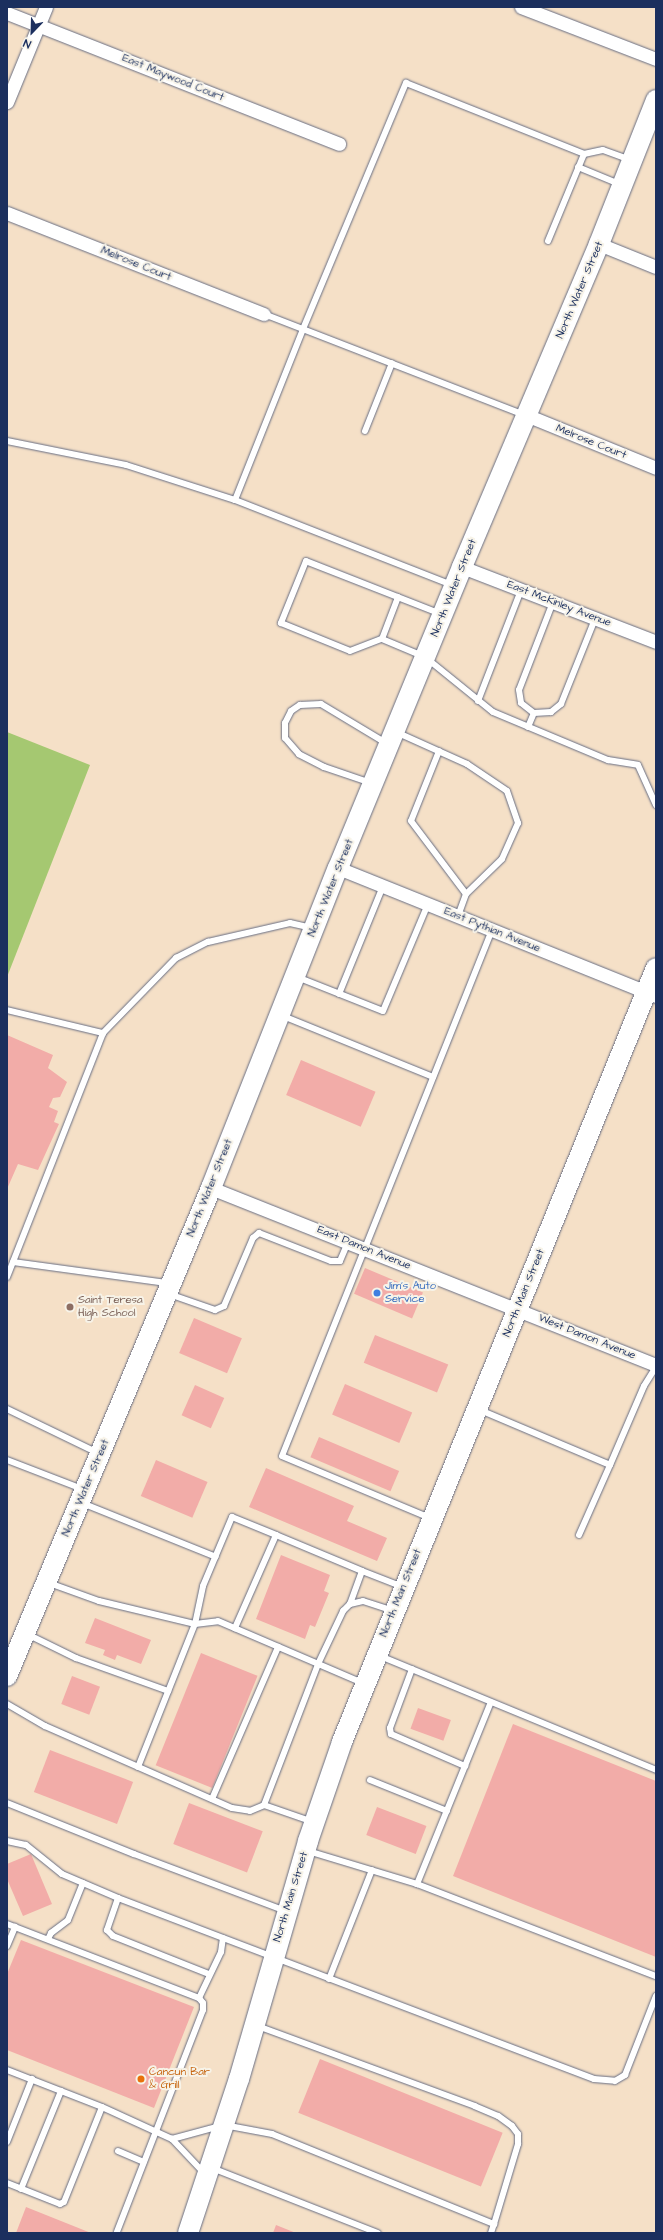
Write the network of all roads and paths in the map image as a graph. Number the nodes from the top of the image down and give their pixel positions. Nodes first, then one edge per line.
1 (46, 7) edge
2 (521, 7) edge
3 (7, 13) edge
4 (38, 25) junction
5 (656, 59) edge
6 (656, 100) edge
7 (7, 102) edge
8 (339, 144) dead end
9 (584, 154) junction
10 (632, 161) junction
11 (578, 168) junction
12 (622, 185) junction
13 (7, 213) edge
14 (548, 241) dead end
15 (599, 244) junction
16 (656, 267) edge
17 (264, 314) joint
18 (303, 329) junction
19 (392, 363) junction
20 (526, 415) junction
21 (365, 431) dead end
22 (7, 441) edge
23 (656, 468) edge
24 (235, 500) junction
25 (462, 567) junction
26 (454, 585) junction
27 (521, 590) junction
28 (398, 597) junction
29 (553, 602) junction
30 (442, 615) junction
31 (596, 619) junction
32 (382, 639) junction
33 (656, 642) edge
34 (425, 657) junction
35 (478, 701) junction
36 (534, 713) junction
37 (528, 727) junction
38 (392, 738) junction
39 (439, 751) junction
40 (373, 783) junction
41 (656, 805) edge
42 (338, 868) junction
43 (383, 886) junction
44 (466, 894) junction
45 (428, 904) junction
46 (458, 916) junction
47 (314, 929) junction
48 (492, 930) junction
49 (656, 968) edge
50 (295, 976) junction
51 (339, 994) junction
52 (651, 994) edge
53 (7, 1010) edge
54 (280, 1015) junction
55 (103, 1033) junction
56 (433, 1077) junction
57 (211, 1188) junction
58 (348, 1242) junction
59 (365, 1248) junction
60 (13, 1262) junction
61 (7, 1277) edge
62 (169, 1288) junction
63 (517, 1308) junction
64 (656, 1366) edge
65 (7, 1409) edge
66 (477, 1409) junction
67 (100, 1453) junction
68 (7, 1460) edge
69 (610, 1465) junction
70 (82, 1496) junction
71 (432, 1519) junction
72 (276, 1535) junction
73 (579, 1535) dead end
74 (216, 1556) junction
75 (362, 1571) junction
76 (46, 1582) junction
77 (404, 1587) junction
78 (350, 1604) junction
79 (394, 1611) junction
80 (195, 1624) junction
81 (235, 1628) junction
82 (25, 1633) junction
83 (278, 1646) junction
84 (376, 1654) junction
85 (318, 1664) junction
86 (412, 1669) junction
87 (7, 1676) edge
88 (365, 1684) junction
89 (168, 1691) junction
90 (491, 1702) junction
91 (7, 1704) edge
92 (465, 1766) junction
93 (138, 1767) junction
94 (656, 1770) edge
95 (370, 1780) dead end
96 (212, 1799) junction
97 (7, 1803) edge
98 (264, 1805) junction
99 (447, 1811) junction
100 (314, 1823) junction
101 (7, 1841) edge
102 (305, 1850) junction
103 (372, 1870) junction
104 (83, 1883) junction
105 (417, 1884) junction
106 (118, 1898) junction
107 (287, 1912) junction
108 (7, 1924) edge
109 (15, 1927) junction
110 (223, 1938) junction
111 (48, 1939) junction
112 (7, 1946) edge
113 (273, 1958) junction
114 (209, 1974) junction
115 (656, 1976) edge
116 (329, 1979) junction
117 (656, 1996) edge
118 (199, 1998) junction
119 (254, 2025) junction
120 (7, 2070) edge
121 (32, 2079) junction
122 (61, 2091) junction
123 (102, 2107) junction
124 (224, 2125) junction
125 (9, 2129) edge
126 (155, 2131) junction
127 (172, 2140) junction
128 (7, 2142) edge
129 (118, 2151) dead end
130 (144, 2162) junction
131 (209, 2172) junction
132 (7, 2183) edge
133 (21, 2189) junction
134 (494, 2224) junction
135 (117, 2232) dead end
136 (188, 2233) edge
137 (378, 2233) edge
138 (491, 2233) edge

1 - 4 street
2 - 5 street
3 - 4 street, East Maywood Court
4 - 7 street
4 - 8 street, East Maywood Court
6 - 10 main road, North Water Street
9 - 10 lane
9 - 11 lane
9 - 18 lane
10 - 12 main road, North Water Street
11 - 12 lane
11 - 14 lane
12 - 15 main road, North Water Street
13 - 17 street, Melrose Court
15 - 16 street
15 - 20 main road, North Water Street
17 - 18 lane
18 - 19 lane
18 - 24 lane
19 - 20 lane
19 - 21 lane
20 - 23 street, Melrose Court
20 - 25 main road, North Water Street
22 - 24 lane
24 - 26 lane
25 - 26 main road, North Water Street
25 - 27 street, East McKinley Avenue
26 - 30 main road, North Water Street
27 - 29 street, East McKinley Avenue
27 - 35 lane
28 - 30 lane
28 - 32 lane
28 - 32 lane
29 - 31 street, East McKinley Avenue
29 - 36 lane
30 - 34 main road, North Water Street
31 - 33 street, East McKinley Avenue
31 - 36 lane
32 - 34 lane
34 - 35 lane
34 - 38 main road, North Water Street
35 - 37 lane
36 - 37 lane
37 - 41 lane
38 - 39 lane
38 - 40 main road, North Water Street
38 - 40 lane
39 - 44 lane
39 - 44 lane
40 - 42 main road, North Water Street
42 - 43 street, East Pythian Avenue
42 - 47 main road, North Water Street
43 - 45 street, East Pythian Avenue
43 - 51 lane
44 - 46 lane
45 - 46 street, East Pythian Avenue
45 - 51 lane
46 - 48 street, East Pythian Avenue
47 - 50 main road, North Water Street
47 - 55 lane
48 - 52 street, East Pythian Avenue
48 - 56 lane
49 - 52 main road, North Main Street
50 - 51 lane
50 - 54 main road, North Water Street
52 - 63 main road, North Main Street
53 - 55 lane
54 - 56 lane
54 - 57 main road, North Water Street
55 - 60 lane
56 - 59 lane
57 - 58 street, East Damon Avenue
57 - 62 main road, North Water Street
58 - 59 street, East Damon Avenue
58 - 62 lane
59 - 63 street, East Damon Avenue
59 - 71 lane
60 - 61 lane
60 - 62 lane
62 - 67 main road, North Water Street
63 - 64 street, West Damon Avenue
63 - 66 main road, North Main Street
64 - 69 lane
65 - 67 lane
66 - 69 lane
66 - 71 main road, North Main Street
67 - 70 main road, North Water Street
68 - 70 lane
69 - 73 lane
70 - 74 lane
70 - 76 main road, North Water Street
71 - 77 main road, North Main Street
72 - 74 lane
72 - 75 lane
72 - 81 lane
74 - 80 lane
75 - 77 lane
75 - 78 lane
76 - 80 lane
76 - 82 main road, North Water Street
77 - 79 main road, North Main Street
78 - 79 lane
78 - 85 lane
79 - 84 main road, North Main Street
80 - 81 lane
80 - 89 lane
81 - 83 lane
82 - 87 main road, North Water Street
82 - 89 lane
83 - 85 lane
83 - 96 lane
84 - 86 lane
84 - 88 main road, North Main Street
85 - 88 lane
85 - 98 lane
86 - 90 lane
86 - 92 lane
88 - 100 main road, North Main Street
89 - 93 lane
90 - 92 lane
90 - 94 lane
91 - 93 lane
92 - 99 lane
93 - 96 lane
95 - 99 lane
96 - 98 lane
97 - 107 lane
98 - 100 lane
99 - 105 lane
100 - 102 main road, North Main Street
101 - 104 lane
102 - 103 lane
102 - 107 main road, North Main Street
103 - 105 lane
103 - 116 lane
104 - 106 lane
104 - 111 lane
105 - 115 lane
106 - 110 lane
106 - 114 lane
107 - 113 main road, North Main Street
108 - 109 lane
109 - 111 lane
109 - 112 lane
110 - 113 lane
110 - 114 lane
111 - 118 lane
113 - 116 lane
113 - 119 main road, North Main Street
114 - 118 lane
116 - 117 lane
118 - 126 lane
119 - 124 main road, North Main Street
119 - 134 lane
120 - 121 lane
121 - 122 lane
121 - 125 lane
122 - 123 lane
122 - 133 lane
123 - 126 lane
123 - 133 lane
124 - 127 lane
124 - 131 main road, North Main Street
124 - 134 lane
125 - 128 lane
126 - 127 lane
126 - 130 lane
127 - 131 lane
129 - 130 lane
130 - 135 lane
131 - 136 main road, North Main Street
131 - 137 lane
132 - 133 lane
134 - 138 lane

